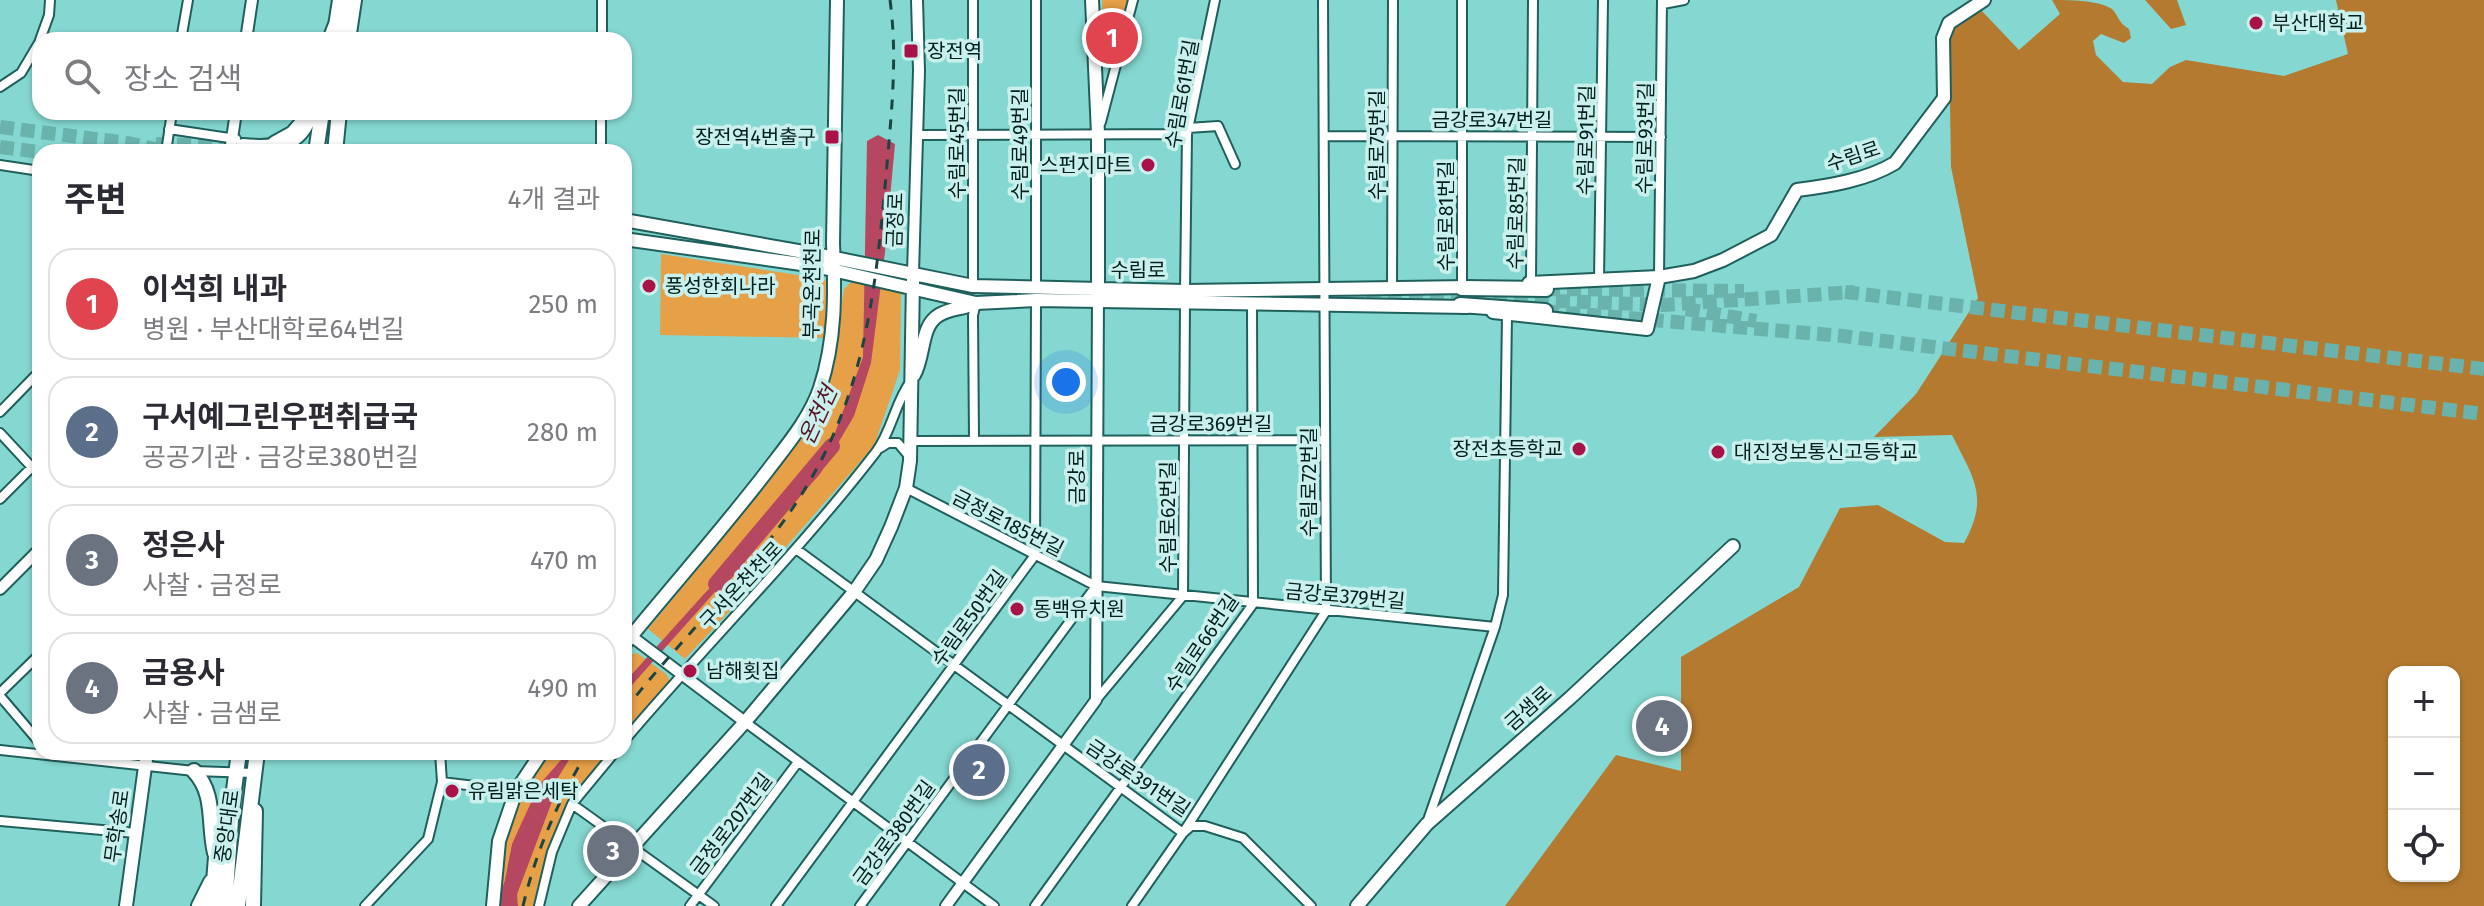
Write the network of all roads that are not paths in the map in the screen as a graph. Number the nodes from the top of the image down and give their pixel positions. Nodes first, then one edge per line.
1 (50, 0) edge
2 (188, 0) edge
3 (252, 0) edge
4 (340, 0) edge
5 (354, 0) edge
6 (602, 0) edge
7 (837, 0) edge
8 (917, 0) edge
9 (973, 0) edge
10 (1036, 0) edge
11 (1092, 0) edge
12 (1133, 0) edge
13 (1215, 0) edge
14 (1323, 0) edge
15 (1393, 0) edge
16 (1462, 0) edge
17 (1533, 0) edge
18 (1603, 0) edge
19 (1684, 0) edge
20 (1984, 0) edge
21 (1662, 2) edge
22 (43, 32) edge
23 (182, 32) edge
24 (247, 32) edge
25 (334, 32) edge
26 (349, 32) edge
27 (602, 32) edge
28 (32, 54) edge
29 (0, 87) edge
30 (171, 120) edge
31 (236, 120) edge
32 (308, 120) edge
33 (321, 120) edge
34 (338, 120) edge
35 (601, 120) edge
36 (169, 129) junction
37 (1188, 131) junction
38 (1036, 134) junction
39 (1098, 134) junction
40 (918, 135) junction
41 (974, 135) junction
42 (1324, 136) junction
43 (1393, 136) junction
44 (1462, 136) junction
45 (1533, 136) junction
46 (1603, 136) junction
47 (1661, 137) junction
48 (167, 144) edge
49 (231, 144) edge
50 (235, 144) edge
51 (283, 144) edge
52 (317, 144) edge
53 (336, 144) edge
54 (601, 144) edge
55 (1235, 164) dead end
56 (0, 165) edge
57 (32, 170) edge
58 (632, 222) edge
59 (632, 240) edge
60 (838, 265) junction
61 (913, 273) junction
62 (897, 277) junction
63 (1659, 277) junction
64 (1599, 280) junction
65 (1531, 282) junction
66 (973, 286) junction
67 (913, 287) junction
68 (1462, 288) junction
69 (1324, 289) junction
70 (1392, 289) junction
71 (1546, 289) tunnel mouth
72 (1036, 294) junction
73 (1098, 296) junction
74 (1185, 297) junction
75 (976, 303) junction
76 (1324, 303) junction
77 (1252, 305) junction
78 (1460, 305) joint
79 (1545, 311) tunnel mouth
80 (1510, 312) junction
81 (913, 378) junction
82 (32, 379) edge
83 (0, 412) edge
84 (0, 433) edge
85 (974, 440) junction
86 (1036, 440) junction
87 (1097, 440) junction
88 (1184, 440) junction
89 (1254, 440) junction
90 (1325, 440) junction
91 (912, 441) junction
92 (879, 448) junction
93 (910, 461) junction
94 (32, 468) joint
95 (906, 488) junction
96 (0, 499) edge
97 (1733, 546) dead end
98 (796, 549) junction
99 (1035, 555) junction
100 (32, 557) edge
101 (1096, 586) junction
102 (0, 589) edge
103 (854, 592) junction
104 (1183, 596) junction
105 (1253, 604) junction
106 (1326, 611) junction
107 (1495, 627) junction
108 (632, 629) edge
109 (632, 640) edge
110 (32, 662) edge
111 (954, 666) junction
112 (678, 673) junction
113 (0, 695) edge
114 (1096, 700) junction
115 (1007, 705) junction
116 (745, 722) junction
117 (632, 731) edge
118 (32, 733) edge
119 (1063, 746) junction
120 (0, 750) edge
121 (32, 753) edge
122 (146, 760) edge
123 (150, 760) edge
124 (238, 760) edge
125 (256, 760) edge
126 (441, 760) edge
127 (537, 760) edge
128 (608, 760) edge
129 (798, 762) junction
130 (194, 771) junction
131 (236, 773) junction
132 (254, 773) junction
133 (442, 782) junction
134 (1120, 787) junction
135 (516, 791) junction
136 (252, 795) junction
137 (853, 802) junction
138 (572, 804) junction
139 (232, 805) junction
140 (0, 821) edge
141 (1427, 824) junction
142 (136, 833) junction
143 (1183, 833) junction
144 (907, 842) junction
145 (633, 846) junction
146 (216, 857) junction
147 (215, 874) junction
148 (963, 883) junction
149 (699, 895) junction
150 (126, 906) edge
151 (199, 906) edge
152 (212, 906) edge
153 (225, 906) edge
154 (238, 906) edge
155 (253, 906) edge
156 (365, 906) edge
157 (493, 906) edge
158 (539, 906) edge
159 (579, 906) edge
160 (690, 906) edge
161 (714, 906) edge
162 (776, 906) edge
163 (860, 906) edge
164 (946, 906) edge
165 (994, 906) edge
166 (1035, 906) edge
167 (1132, 906) edge
168 (1311, 906) edge
169 (1357, 906) edge

1 - 22 street
2 - 23 street
3 - 24 street
4 - 25 main road
5 - 26 main road
6 - 27 street
7 - 60 main road, 부곡온천천로
8 - 40 street, 금정로
9 - 41 street, 수림로45번길
10 - 38 street, 수림로49번길
11 - 39 main road, 금강로
12 - 39 street
13 - 37 street, 수림로61번길
14 - 42 street, 수림로72번길
15 - 43 street, 수림로75번길
16 - 44 street, 수림로81번길
17 - 45 street, 수림로85번길
18 - 46 street, 수림로91번길
19 - 21 street
20 - 63 main road, 수림로
21 - 47 street, 수림로93번길
28 - 29 street
30 - 36 street
31 - 50 street
32 - 51 main road
33 - 52 main road
34 - 53 main road
35 - 54 street
36 - 48 street
36 - 49 street
37 - 39 street
37 - 55 street
37 - 74 street, 수림로61번길
38 - 39 street
38 - 41 street
38 - 72 street, 수림로49번길
39 - 73 main road, 금강로
40 - 41 street
40 - 61 street, 금정로
41 - 66 street, 수림로45번길
42 - 43 street, 금강로347번길
42 - 69 street, 수림로72번길
43 - 44 street, 금강로347번길
43 - 70 street, 수림로75번길
44 - 45 street, 금강로347번길
44 - 68 street, 수림로81번길
45 - 46 street, 금강로347번길
45 - 65 street, 수림로85번길
46 - 47 street, 금강로347번길
46 - 64 street, 수림로91번길
47 - 63 street, 수림로93번길
56 - 57 street
58 - 60 main road, 수림로
59 - 60 main road, 수림로
60 - 62 main road, 수림로
60 - 108 main road, 부곡온천천로
61 - 62 main road, 수림로
61 - 66 main road, 수림로
61 - 67 main road, 금정로
62 - 67 main road, 수림로
63 - 64 main road, 수림로
63 - 80 main road
64 - 65 main road, 수림로
65 - 68 main road, 수림로
66 - 72 main road, 수림로
67 - 75 main road, 수림로
67 - 81 main road, 금정로
68 - 70 main road, 수림로
68 - 71 main road
69 - 70 main road, 수림로
69 - 74 main road, 수림로
69 - 76 street, 수림로72번길
72 - 73 main road, 수림로
72 - 75 main road, 수림로
72 - 86 street
73 - 74 main road, 수림로
73 - 87 street, 금강로
74 - 77 main road, 수림로
74 - 88 street, 수림로62번길
75 - 81 main road
75 - 85 street
76 - 77 main road, 수림로
76 - 78 main road, 수림로
76 - 90 street, 수림로72번길
77 - 89 street, 수림로66번길
78 - 80 main road
79 - 80 main road
80 - 107 street
81 - 91 main road, 금정로
81 - 92 street, 구서온천천로
82 - 83 street
84 - 94 street
85 - 86 street
85 - 91 street
86 - 87 street
86 - 99 street
87 - 88 street, 금강로369번길
87 - 101 street, 금강로
88 - 89 street, 금강로369번길
88 - 104 street, 수림로62번길
89 - 90 street, 금강로369번길
89 - 105 street, 수림로66번길
90 - 106 street, 수림로72번길
91 - 93 main road, 금정로
92 - 93 street
92 - 98 street, 구서온천천로
93 - 95 main road, 금정로
94 - 96 street
95 - 99 street, 금정로185번길
95 - 103 main road, 금정로
97 - 141 main road, 금샘로
98 - 103 street, 금강로391번길
98 - 112 street, 구서온천천로
99 - 101 street, 금정로185번길
99 - 111 street, 수림로50번길
100 - 102 street
101 - 104 street, 금강로379번길
101 - 114 street, 금강로
101 - 115 street, 금강로380번길
103 - 111 street, 금강로391번길
103 - 116 main road, 금정로
104 - 105 street, 금강로379번길
104 - 114 street, 수림로62번길
105 - 106 street, 금강로379번길
105 - 134 street, 수림로66번길
106 - 107 street, 금강로379번길
106 - 143 street
107 - 141 street
109 - 112 street
110 - 113 street
111 - 115 street, 금강로391번길
111 - 137 street, 수림로50번길
112 - 116 street
112 - 117 street, 구서온천천로
113 - 118 street
114 - 119 street
115 - 119 street, 금강로391번길
115 - 144 street, 금강로380번길
116 - 129 street, 금정로207번길
116 - 145 main road, 금정로
119 - 134 street, 금강로391번길
119 - 148 street
120 - 121 street
122 - 142 main road, 무학송로
123 - 130 street
124 - 131 main road, 중앙대로
125 - 132 main road, 중앙대로
126 - 133 street
127 - 135 main road
128 - 138 street
129 - 137 street, 금정로207번길
129 - 149 street, 금정로207번길
130 - 131 street
130 - 146 main road
131 - 132 street
131 - 139 main road, 중앙대로
132 - 136 main road, 중앙대로
133 - 135 street
133 - 156 street
134 - 143 street, 금강로391번길
134 - 166 street, 수림로66번길
135 - 157 main road
136 - 154 main road, 중앙대로
136 - 155 main road
137 - 144 street, 금정로207번길
137 - 162 street, 수림로50번길
138 - 145 street
138 - 158 street
139 - 146 main road
139 - 153 main road, 중앙대로
140 - 142 street
141 - 169 main road, 금샘로
142 - 150 main road, 무학송로
143 - 167 street
143 - 168 street, 금강로391번길
144 - 148 street, 금정로207번길
144 - 163 street, 금강로380번길
145 - 149 street
145 - 159 main road, 금정로
146 - 147 main road
147 - 151 main road
147 - 152 main road
148 - 164 street
148 - 165 street, 금정로207번길
149 - 160 street, 금정로207번길
149 - 161 street

